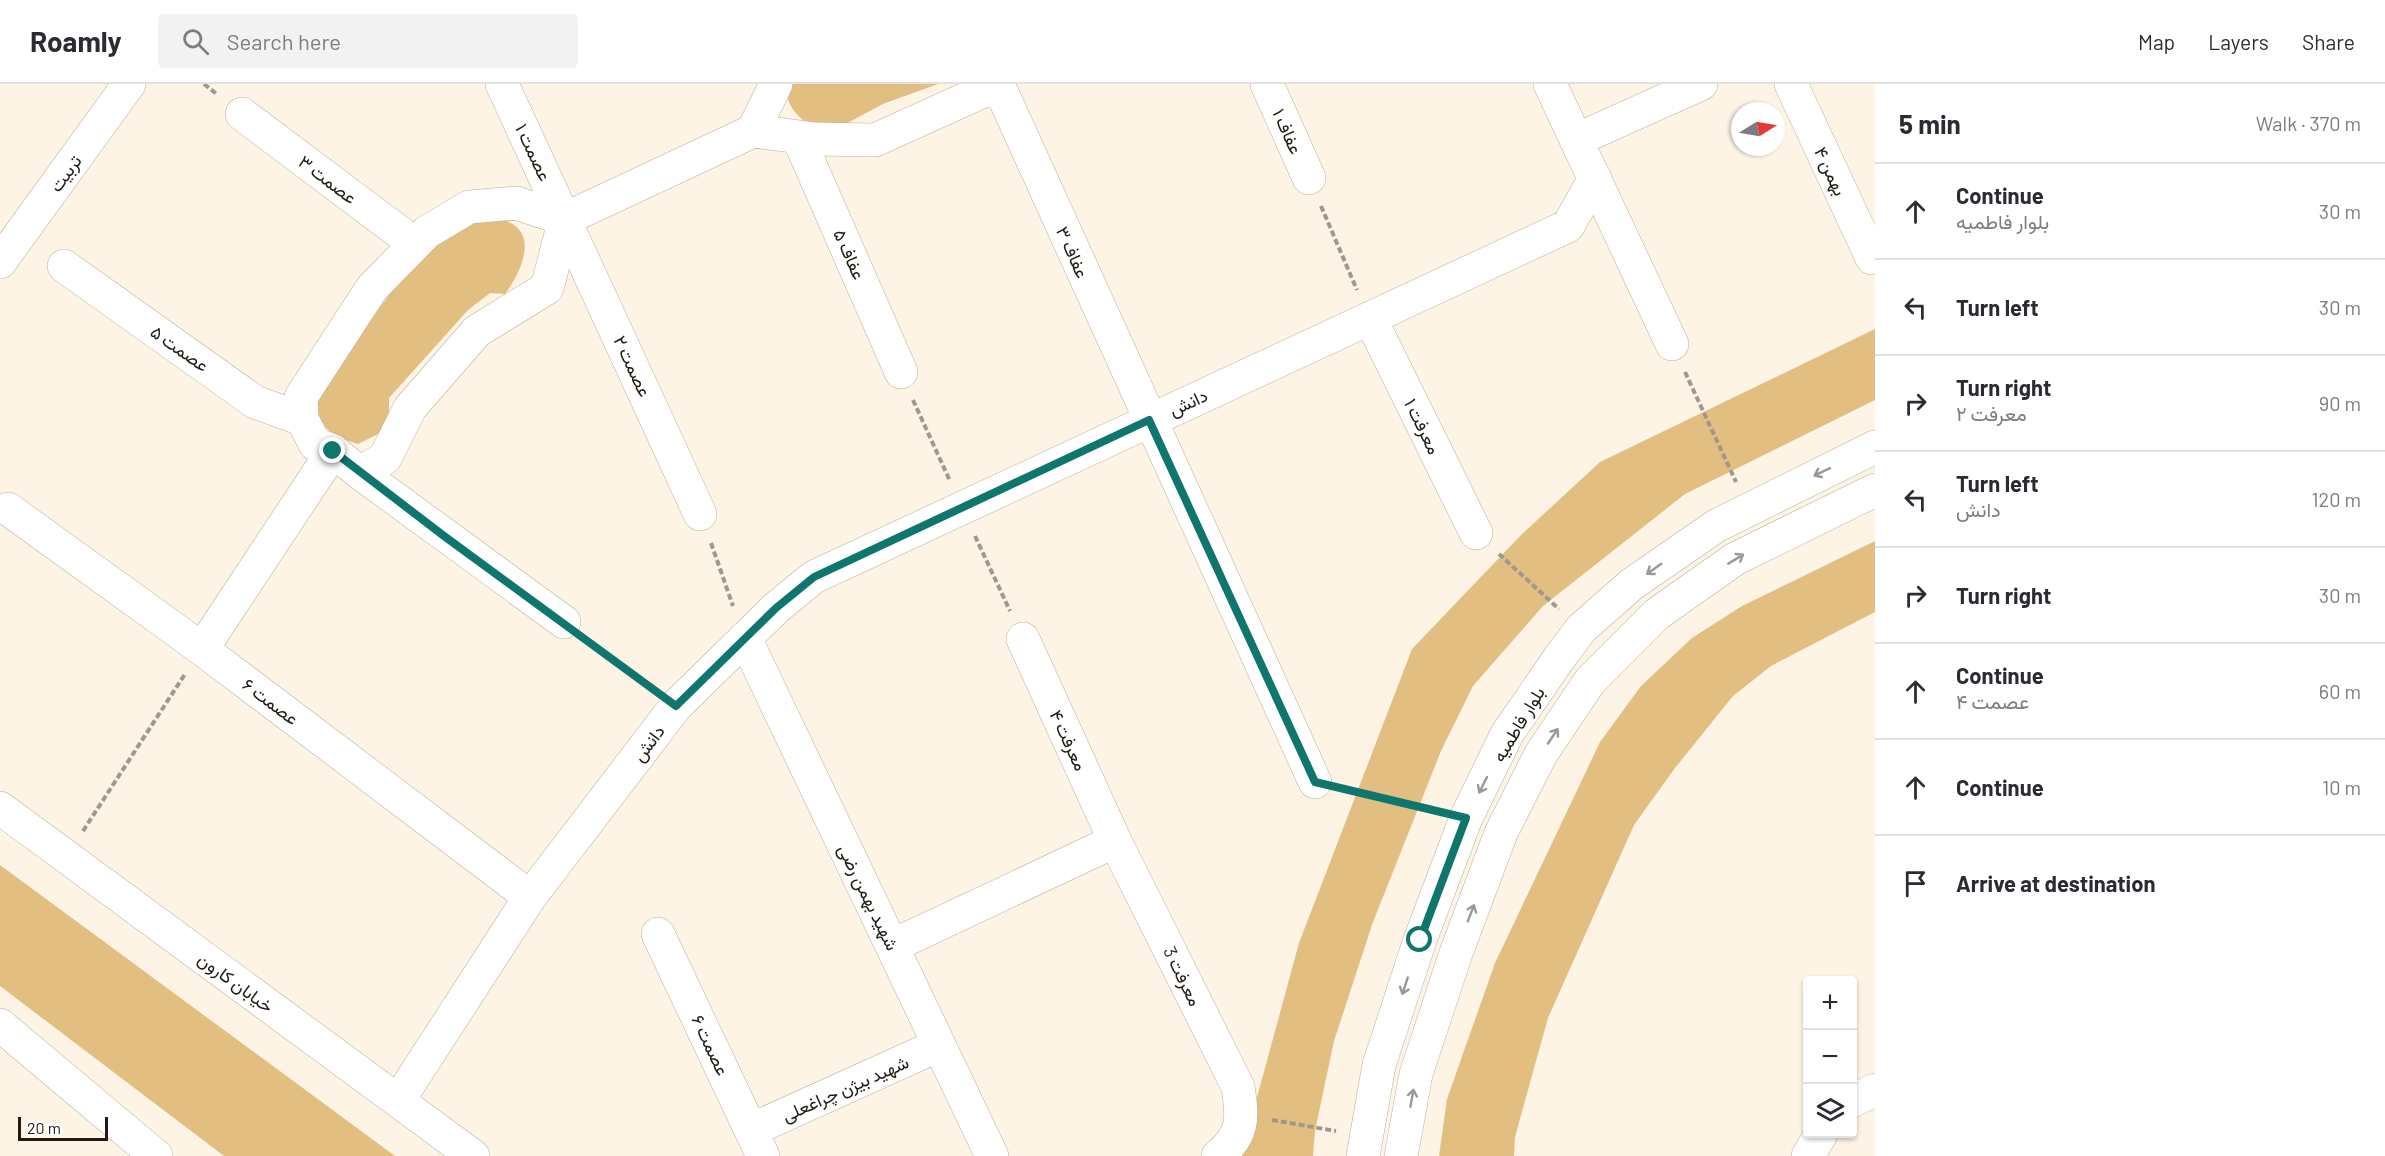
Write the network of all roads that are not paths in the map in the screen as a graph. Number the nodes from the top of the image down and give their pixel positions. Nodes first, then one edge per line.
1 (129, 84) edge
2 (502, 84) edge
3 (776, 84) edge
4 (998, 84) edge
5 (1267, 84) edge
6 (1550, 84) edge
7 (1701, 84) edge
8 (1791, 84) edge
9 (242, 114) dead end
10 (753, 131) junction
11 (798, 137) junction
12 (1576, 140) junction
13 (1308, 178) road end
14 (1595, 178) junction
15 (565, 219) junction
16 (10, 226) edge
17 (415, 244) junction
18 (1872, 258) dead end
19 (0, 262) edge
20 (64, 266) dead end
21 (1370, 318) junction
22 (1672, 344) road end
23 (901, 372) road end
24 (302, 419) junction
25 (1149, 420) junction
26 (1875, 447) edge
27 (333, 451) junction
28 (360, 473) junction
29 (1875, 489) edge
30 (8, 509) dead end
31 (700, 514) road end
32 (1476, 533) road end
33 (564, 622) road end
34 (745, 639) junction
35 (1023, 639) road end
36 (202, 649) junction
37 (1315, 782) road end
38 (0, 808) edge
39 (1115, 841) junction
40 (530, 897) junction
41 (658, 933) dead end
42 (892, 946) junction
43 (0, 1025) edge
44 (939, 1046) junction
45 (1875, 1090) edge
46 (1857, 1099) edge
47 (398, 1101) junction
48 (1819, 1138) edge
49 (757, 1143) edge
50 (1365, 1147) edge
51 (155, 1156) edge
52 (472, 1156) edge
53 (992, 1156) edge
54 (1218, 1156) edge
55 (1401, 1156) edge
56 (1808, 1156) edge

1 - 16 street, تربیت
2 - 15 street, عصمت ۱
3 - 10 street
4 - 11 street
4 - 25 street, عفاف ۳
5 - 13 street, عفاف ۱
6 - 12 street
7 - 12 street
8 - 18 street, بهمن ۴
9 - 17 street, عصمت ۳
10 - 11 street
10 - 15 street
11 - 23 street, عفاف ۵
12 - 14 street
14 - 21 street, دانش
14 - 22 street
15 - 17 street
15 - 28 street
15 - 31 street, عصمت ۲
16 - 19 street, تربیت
17 - 24 street
20 - 24 street, عصمت ۵
21 - 25 street, دانش
21 - 32 street, معرفت ۱
24 - 27 street
25 - 34 street, دانش
25 - 37 street, عفاف ۳
26 -> 50 street, بلوار فاطمیه
27 - 28 street
27 - 36 street
28 - 33 street
55 -> 29 street, بلوار فاطمیه
30 - 36 street, عصمت ۶
34 - 40 street, دانش
34 - 42 street, شهید بهمن رضی
35 - 39 street, معرفت ۴
36 - 40 street, عصمت ۶
38 - 47 street, خیابان کارون
39 - 42 street
39 - 54 street, معرفت 3
40 - 47 street, دانش
41 - 49 street, عصمت ۶
42 - 44 street, شهید بهمن رضی
43 - 51 street
44 - 49 street, شهید بیژن چراغعلی
44 - 53 street, شهید بهمن رضی
45 - 46 street
47 - 52 street, خیابان کارون
48 - 56 street

